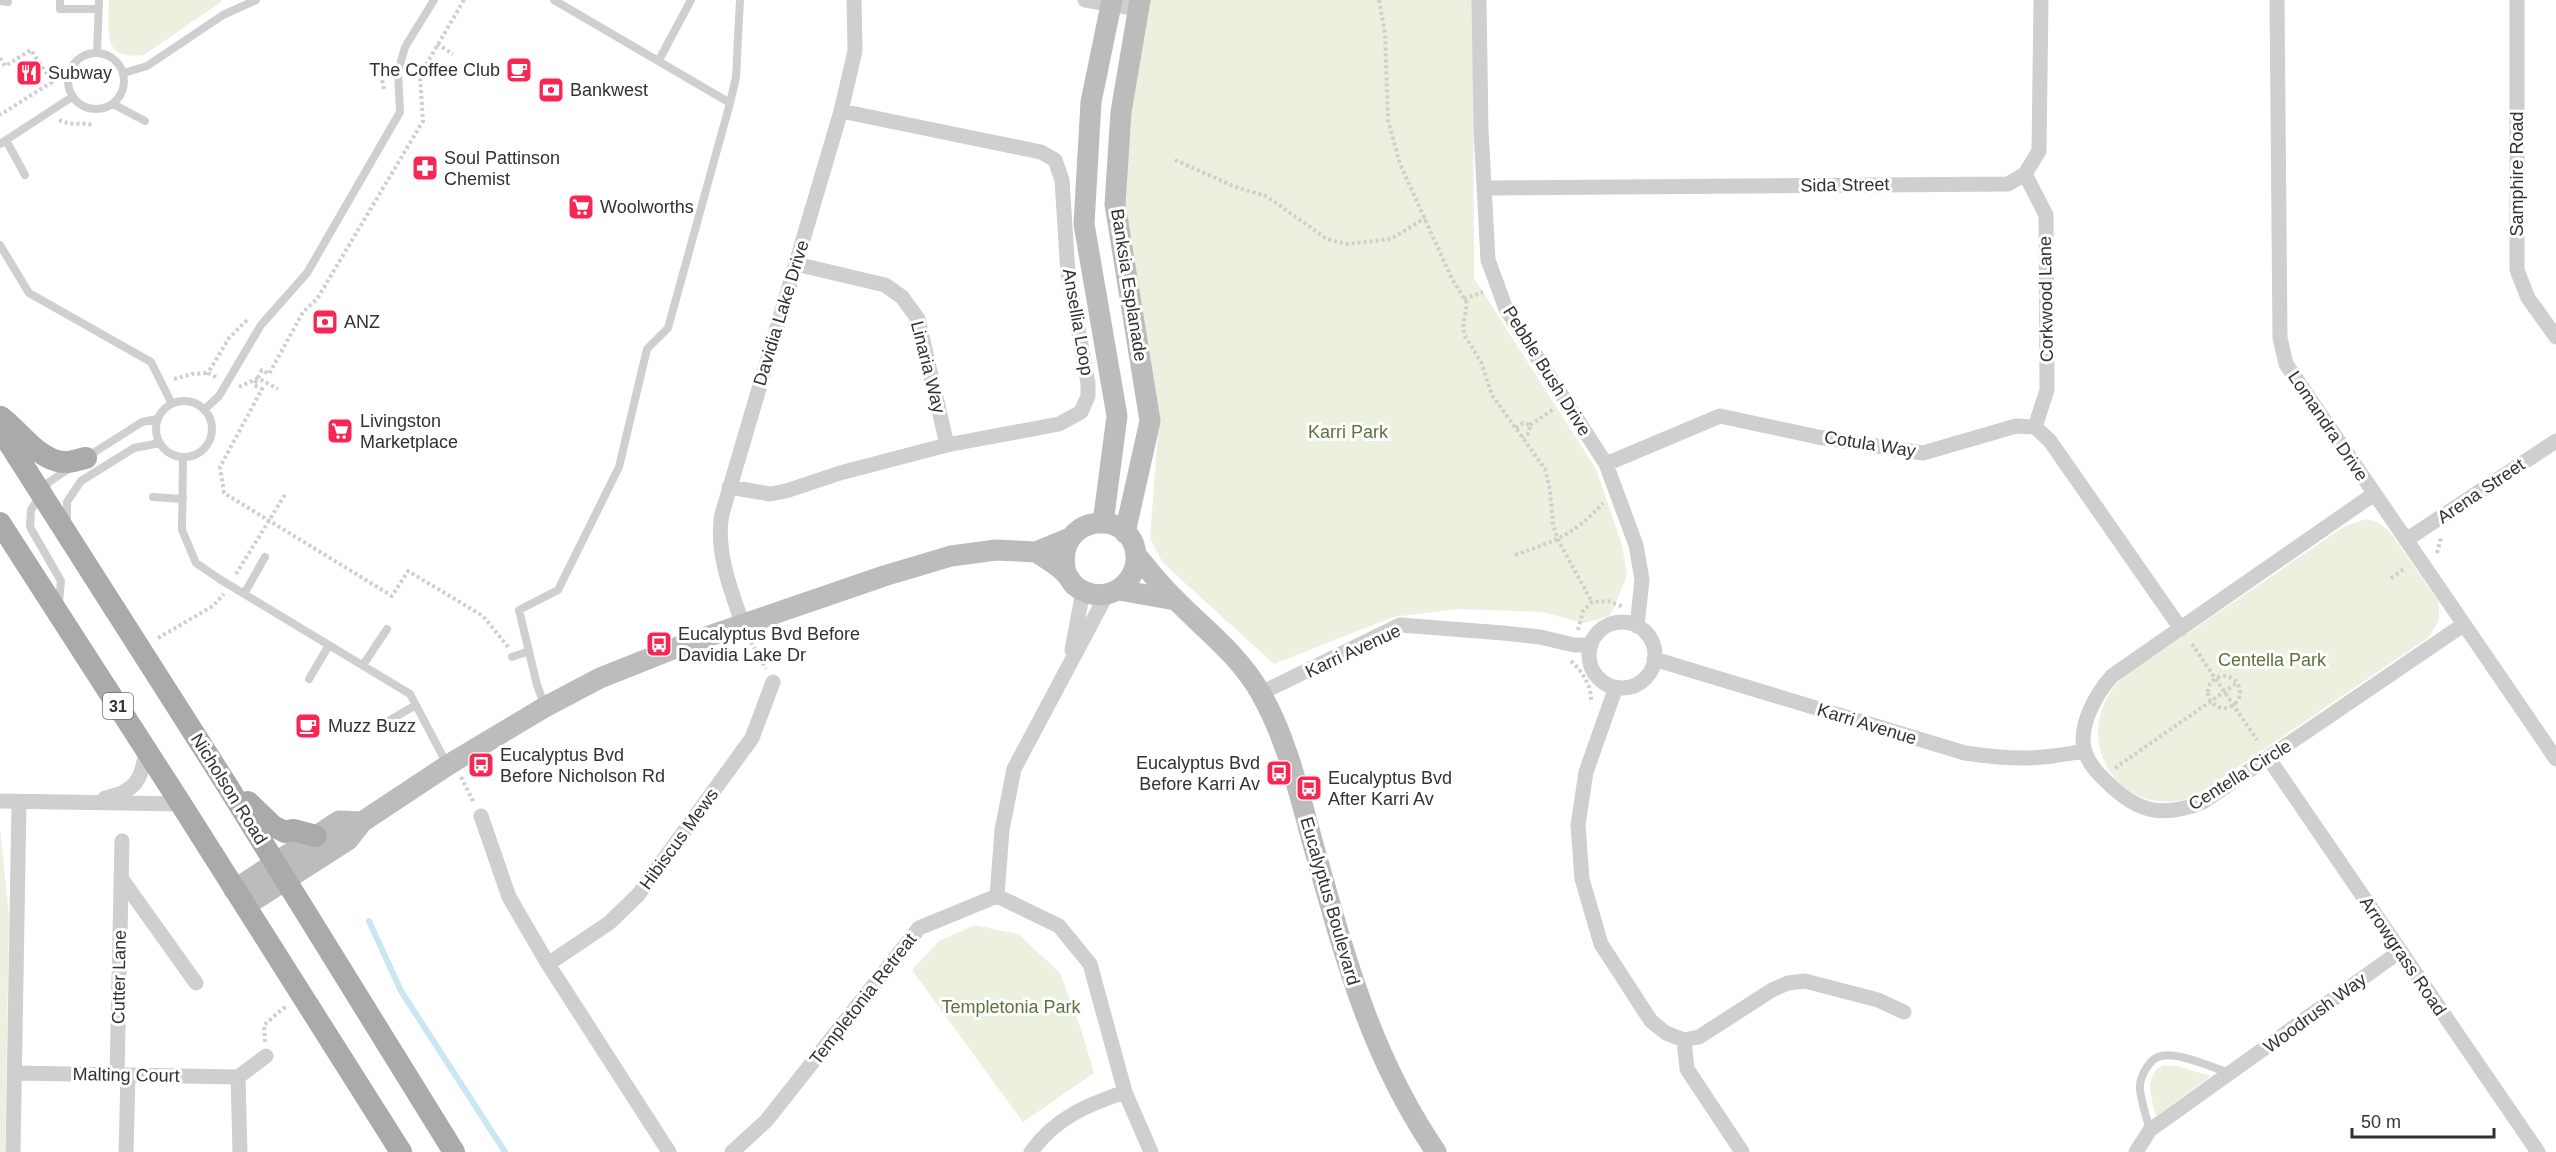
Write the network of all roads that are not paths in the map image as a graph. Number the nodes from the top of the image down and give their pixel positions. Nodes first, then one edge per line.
1 (60, 0) edge
2 (256, 0) edge
3 (434, 0) edge
4 (554, 0) edge
5 (692, 0) edge
6 (740, 0) edge
7 (854, 0) edge
8 (1085, 0) edge
9 (1479, 0) edge
10 (2041, 0) edge
11 (2277, 0) edge
12 (2517, 0) edge
13 (1112, 2) edge
14 (243, 3) edge
15 (98, 4) edge
16 (1139, 5) edge
17 (97, 53) junction
18 (658, 60) junction
19 (123, 73) junction
20 (72, 97) junction
21 (730, 103) junction
22 (113, 104) junction
23 (841, 111) junction
24 (145, 121) dead end
25 (3, 142) edge
26 (2025, 174) junction
27 (25, 175) dead end
28 (1485, 189) junction
29 (0, 245) edge
30 (796, 264) junction
31 (2556, 337) edge
32 (172, 404) junction
33 (204, 410) junction
34 (0, 416) edge
35 (157, 419) junction
36 (2035, 427) junction
37 (0, 429) edge
38 (2556, 441) edge
39 (159, 443) junction
40 (947, 445) junction
41 (183, 457) junction
42 (86, 458) junction
43 (1606, 464) junction
44 (729, 487) junction
45 (41, 494) junction
46 (2374, 494) junction
47 (153, 497) dead end
48 (183, 499) junction
49 (1102, 523) junction
50 (0, 524) edge
51 (1125, 533) junction
52 (1070, 538) junction
53 (2406, 540) junction
54 (74, 545) junction
55 (1036, 552) junction
56 (1136, 555) junction
57 (265, 557) dead end
58 (1066, 573) junction
59 (1083, 591) junction
60 (1113, 592) junction
61 (244, 594) junction
62 (1175, 600) junction
63 (57, 612) junction
64 (742, 625) junction
65 (2463, 625) junction
66 (1637, 626) junction
67 (387, 629) dead end
68 (2181, 629) junction
69 (329, 645) junction
70 (1591, 645) junction
71 (529, 651) junction
72 (512, 657) road end
73 (1654, 659) junction
74 (1070, 662) junction
75 (363, 665) junction
76 (309, 679) dead end
77 (773, 682) road end
78 (1616, 687) junction
79 (1261, 693) junction
80 (416, 705) junction
81 (545, 707) junction
82 (378, 727) dead end
83 (146, 750) junction
84 (2084, 751) junction
85 (2269, 759) junction
86 (2556, 759) edge
87 (458, 767) junction
88 (225, 782) junction
89 (0, 801) edge
90 (19, 802) junction
91 (78, 802) junction
92 (181, 804) junction
93 (481, 816) road end
94 (362, 822) junction
95 (316, 836) junction
96 (122, 841) dead end
97 (281, 873) junction
98 (121, 878) junction
99 (997, 896) junction
100 (240, 898) junction
101 (2399, 952) junction
102 (548, 964) junction
103 (196, 983) dead end
104 (1904, 1012) dead end
105 (1684, 1040) junction
106 (266, 1056) road end
107 (14, 1072) junction
108 (2230, 1073) junction
109 (123, 1075) junction
110 (238, 1077) junction
111 (1125, 1092) junction
112 (2150, 1130) junction
113 (2533, 1150) edge
114 (13, 1152) edge
115 (126, 1152) edge
116 (240, 1152) edge
117 (401, 1152) edge
118 (454, 1152) edge
119 (669, 1152) edge
120 (732, 1152) edge
121 (1031, 1152) edge
122 (1151, 1152) edge
123 (1436, 1152) edge
124 (1742, 1152) edge
125 (2136, 1152) edge

1 - 15 lane
2 - 14 lane
3 - 33 lane
4 - 18 lane
5 - 18 lane
6 - 21 lane
7 - 23 street, Davidia Lake Drive
8 - 13 street
9 - 28 street, Pebble Bush Drive
10 - 26 street
11 - 46 street, Lomandra Drive
12 - 31 street, Samphire Road
13 - 16 street
13 - 49 street, Banksia Esplanade
14 - 19 lane
15 - 17 lane
16 - 51 street, Banksia Esplanade
17 - 19 lane
17 - 20 lane
18 - 21 lane
19 - 22 lane
20 - 22 lane
20 - 25 lane
21 - 71 lane
22 - 24 lane
23 - 30 street, Davidia Lake Drive
23 - 40 street, Ansellia Loop
25 - 27 lane
26 - 28 street, Sida Street
26 - 36 street, Corkwood Lane
28 - 43 street, Pebble Bush Drive
29 - 32 lane
30 - 40 street, Linaria Way
30 - 44 street, Davidia Lake Drive
32 - 33 lane
32 - 35 lane
33 - 41 lane
34 - 42 main road
35 - 39 lane
35 - 42 lane
36 - 43 street, Cotula Way
36 - 68 street
37 - 45 main road, Nicholson Road
38 - 53 street, Arena Street
39 - 41 lane
39 - 54 lane
40 - 44 street, Ansellia Loop
41 - 48 lane
42 - 45 lane
43 - 66 street, Pebble Bush Drive
44 - 64 street, Davidia Lake Drive
45 - 54 main road, Nicholson Road
45 - 63 lane
46 - 53 street, Lomandra Drive
46 - 68 street
47 - 48 lane
48 - 61 lane
49 - 51 street
49 - 52 street
50 - 63 main road, 31
51 - 56 street, Eucalyptus Boulevard
52 - 55 street
52 - 58 street
53 - 65 street, Lomandra Drive
54 - 88 main road, Nicholson Road
55 - 58 street
55 - 64 street
56 - 60 street
56 - 62 street, Eucalyptus Boulevard
57 - 61 lane
58 - 59 street
59 - 60 street
59 - 74 street
60 - 62 street
60 - 74 street
61 - 69 lane
62 - 79 street, Eucalyptus Boulevard
63 - 83 main road, 31
64 - 81 street
65 - 85 street, Centella Circle
65 - 86 street, Lomandra Drive
66 - 70 street
66 - 73 street
67 - 75 lane
68 - 84 street
69 - 75 lane
69 - 76 lane
70 - 78 street
70 - 79 street, Karri Avenue
71 - 72 lane
71 - 81 lane
73 - 78 street
73 - 84 street, Karri Avenue
74 - 99 street
75 - 80 lane
77 - 102 street, Hibiscus Mews
78 - 105 street
79 - 123 street, Eucalyptus Boulevard
80 - 82 lane
80 - 87 lane
81 - 87 street
83 - 91 street
83 - 92 main road, 31
84 - 85 street, Centella Circle
85 - 101 street, Arrowgrass Road
87 - 94 street
88 - 95 main road
88 - 97 main road, Nicholson Road
89 - 90 street
90 - 91 street
90 - 107 street
91 - 92 street
92 - 100 main road, 31
93 - 102 street
94 - 95 street
94 - 97 street
95 - 97 street
96 - 98 street, Cutter Lane
97 - 100 street
97 - 118 main road, Nicholson Road
98 - 103 street, Cutter Lane
98 - 109 street, Cutter Lane
99 - 111 street
99 - 120 street, Templetonia Retreat
100 - 117 main road, 31
101 - 108 street, Woodrush Way
101 - 113 street, Arrowgrass Road
102 - 119 street
104 - 105 street
105 - 124 street
106 - 110 street
107 - 109 street, Malting Court
107 - 114 street
108 - 112 street, Woodrush Way
108 - 112 lane
109 - 110 street, Malting Court
109 - 115 street, Cutter Lane
110 - 116 street
111 - 121 street
111 - 122 street
112 - 125 street, Woodrush Way

